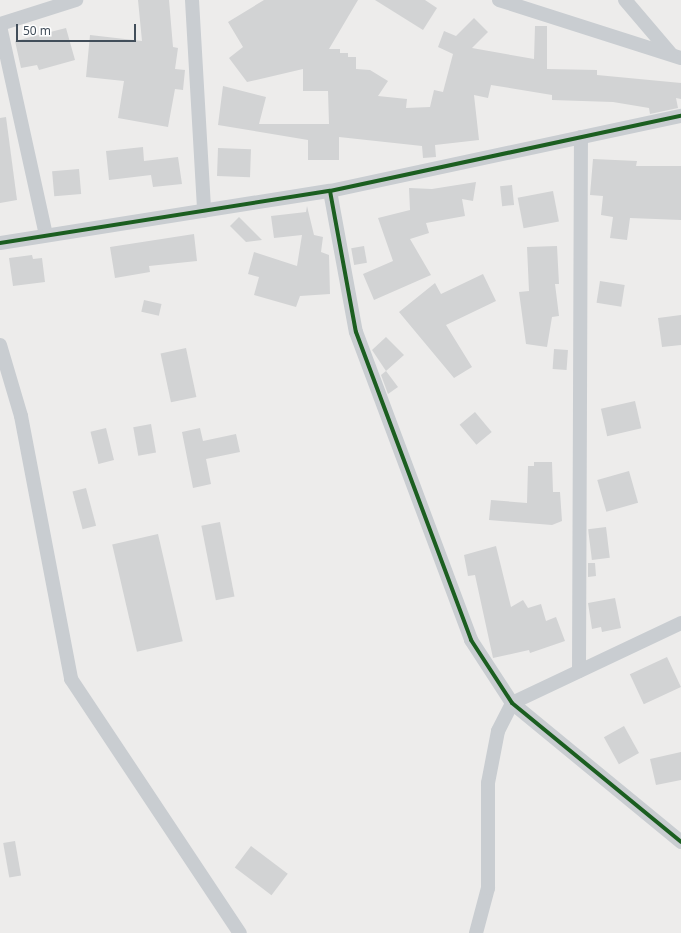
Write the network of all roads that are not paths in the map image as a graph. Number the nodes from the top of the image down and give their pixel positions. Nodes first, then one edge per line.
1 (76, 0) edge
2 (192, 0) edge
3 (499, 0) edge
4 (625, 0) edge
5 (0, 25) edge
6 (676, 56) edge
7 (681, 116) edge
8 (581, 137) junction
9 (330, 191) junction
10 (204, 211) junction
11 (46, 235) junction
12 (0, 243) edge
13 (0, 345) edge
14 (681, 623) edge
15 (579, 671) junction
16 (512, 703) junction
17 (678, 836) edge
18 (240, 933) edge
19 (476, 933) edge

1 - 5 street
2 - 10 street
3 - 6 street
4 - 6 street
5 - 11 street
7 - 8 street
8 - 9 street
8 - 15 street
9 - 10 street
9 - 16 street
10 - 11 street
11 - 12 street
13 - 18 street
14 - 15 street
15 - 16 street
16 - 17 street
16 - 19 street

